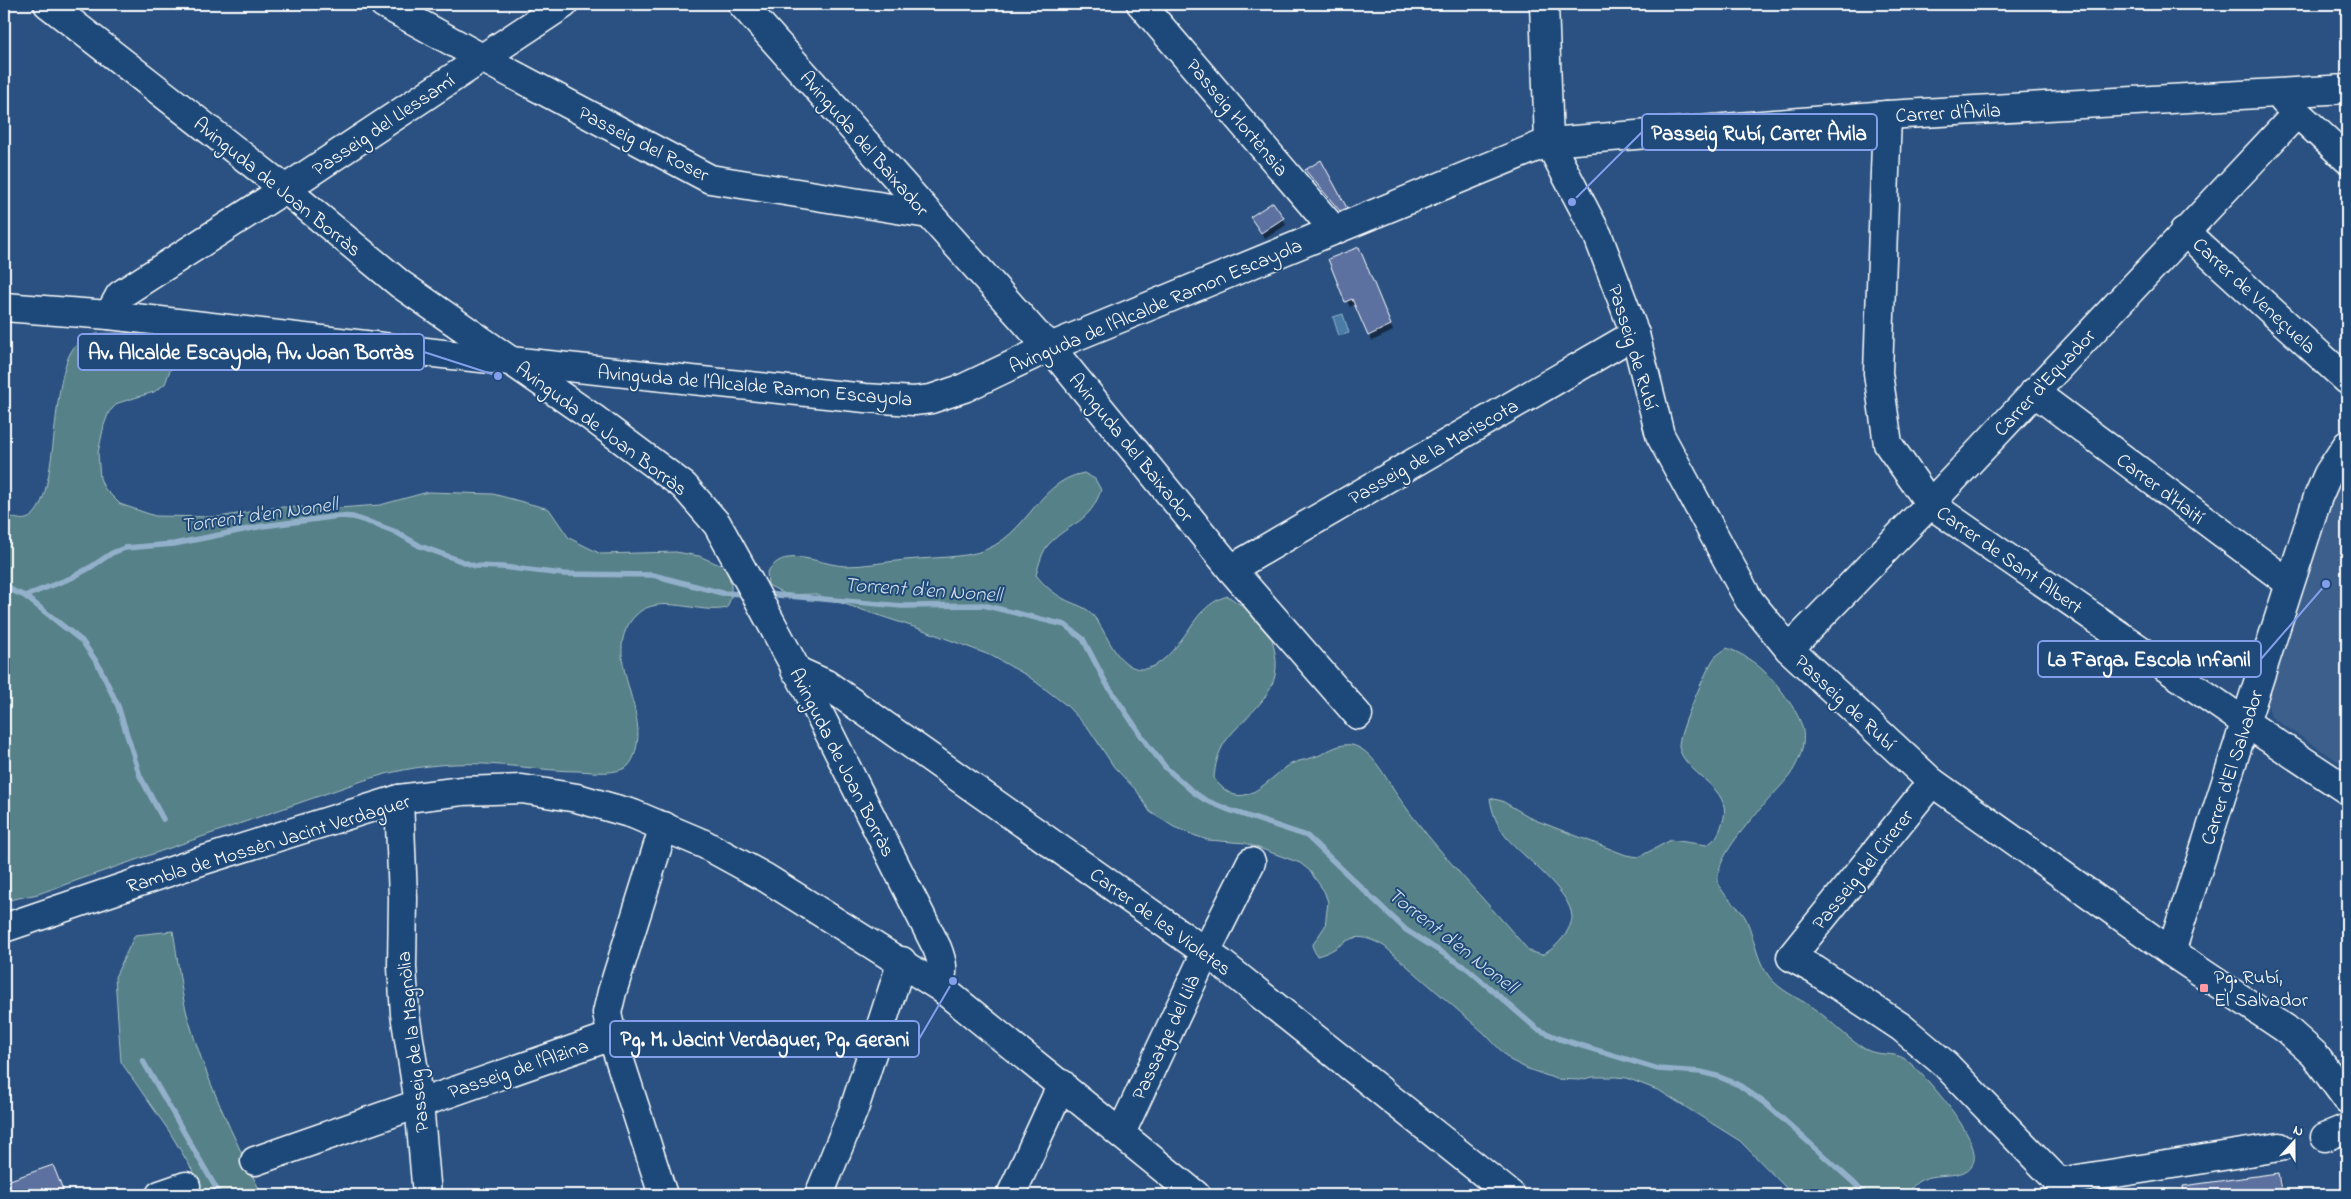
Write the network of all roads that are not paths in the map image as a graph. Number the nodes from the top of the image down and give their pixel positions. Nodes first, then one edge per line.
1 (48, 4) edge
2 (384, 4) edge
3 (564, 4) edge
4 (742, 4) edge
5 (1141, 4) edge
6 (1544, 4) edge
7 (482, 58) junction
8 (2347, 89) edge
9 (2276, 94) junction
10 (2297, 113) junction
11 (1887, 115) junction
12 (1549, 142) junction
13 (2347, 159) edge
14 (285, 189) junction
15 (928, 214) junction
16 (1334, 230) junction
17 (2184, 231) junction
18 (4, 307) edge
19 (109, 315) junction
20 (459, 325) junction
21 (1635, 334) junction
22 (1050, 347) junction
23 (443, 354) junction
24 (512, 361) junction
25 (602, 371) junction
26 (2347, 380) edge
27 (2034, 392) junction
28 (593, 418) junction
29 (2347, 445) edge
30 (1930, 504) junction
31 (1231, 569) junction
32 (2289, 583) junction
33 (1789, 649) junction
34 (795, 670) junction
35 (1358, 715) dead end
36 (2246, 723) junction
37 (1932, 782) junction
38 (2347, 790) edge
39 (399, 799) junction
40 (664, 826) junction
41 (1251, 862) dead end
42 (4, 928) edge
43 (1206, 952) junction
44 (2172, 952) junction
45 (902, 962) junction
46 (939, 986) junction
47 (612, 1036) junction
48 (1062, 1084) junction
49 (2347, 1099) edge
50 (418, 1103) junction
51 (1120, 1133) junction
52 (2280, 1146) dead end
53 (255, 1161) dead end
54 (186, 1186) dead end
55 (2064, 1188) edge
56 (160, 1195) edge
57 (427, 1195) edge
58 (663, 1195) edge
59 (819, 1195) edge
60 (1011, 1195) edge
61 (1196, 1195) edge
62 (1511, 1195) edge

1 - 14 street, Avinguda de Joan Borràs
2 - 7 street, Passeig del Roser
3 - 7 street, Passeig del Llessamí
4 - 15 street, Avinguda del Baixador
5 - 16 street, Passeig Hortènsia
6 - 12 street
7 - 14 street, Passeig del Llessamí
7 - 15 street, Passeig del Roser
8 - 9 street, Carrer d'Àvila
9 - 10 street
9 - 11 street, Carrer d'Àvila
10 - 13 street
10 - 17 street, Carrer d'Equador
11 - 12 street, Carrer d'Àvila
11 - 30 street, Carrer de Sant Albert
12 - 16 street, Avinguda de l'Alcalde Ramon Escayola
12 - 21 street, Passeig de Rubí
14 - 19 street, Passeig del Llessamí
14 - 20 street, Avinguda de Joan Borràs
15 - 22 street, Avinguda del Baixador
16 - 22 street, Avinguda de l'Alcalde Ramon Escayola
17 - 26 street, Carrer de Veneçuela
17 - 27 street, Carrer d'Equador
18 - 19 street, Avinguda de l'Alcalde Ramon Escayola
19 - 23 street, Avinguda de l'Alcalde Ramon Escayola
20 - 23 street
20 - 24 street, Avinguda de Joan Borràs
21 - 31 street, Passeig de la Mariscota
21 - 33 street, Passeig de Rubí
22 - 25 street, Avinguda de l'Alcalde Ramon Escayola
22 - 31 street, Avinguda del Baixador
23 - 24 street, Avinguda de l'Alcalde Ramon Escayola
24 - 25 street, Avinguda de l'Alcalde Ramon Escayola
24 - 28 street, Avinguda de Joan Borràs
25 - 28 street
27 - 30 street, Carrer d'Equador
27 - 32 street, Carrer d'Haití
28 - 34 street, Avinguda de Joan Borràs
29 - 32 street, Carrer d'El Salvador
30 - 33 street, Carrer d'Equador
30 - 36 street, Carrer de Sant Albert
31 - 35 street, Avinguda del Baixador
32 - 36 street, Carrer d'El Salvador
33 - 37 street, Passeig de Rubí
34 - 43 street, Carrer de les Violetes
34 - 46 street, Avinguda de Joan Borràs
36 - 38 street, Carrer de Sant Albert
36 - 44 street, Carrer d'El Salvador
37 - 44 street, Passeig de Rubí
37 - 55 street, Passeig del Cirerer
39 - 40 street, Rambla de Mossèn Jacint Verdaguer
39 - 42 street, Rambla de Mossèn Jacint Verdaguer
39 - 50 street, Passeig de la Magnòlia
40 - 45 street, Rambla de Mossèn Jacint Verdaguer
40 - 47 street
41 - 43 street, Passatge del Lilà
43 - 51 street, Passatge del Lilà
43 - 62 street, Carrer de les Violetes
44 - 49 street, Passeig de Rubí
45 - 46 street, Rambla de Mossèn Jacint Verdaguer
45 - 59 street
46 - 48 street, Rambla de Mossèn Jacint Verdaguer
47 - 50 street, Passeig de l'Alzina
47 - 58 street
48 - 51 street, Rambla de Mossèn Jacint Verdaguer
48 - 60 street
50 - 53 street, Passeig de l'Alzina
50 - 57 street, Passeig de la Magnòlia
51 - 61 street, Rambla de Mossèn Jacint Verdaguer
52 - 55 street
54 - 56 street

